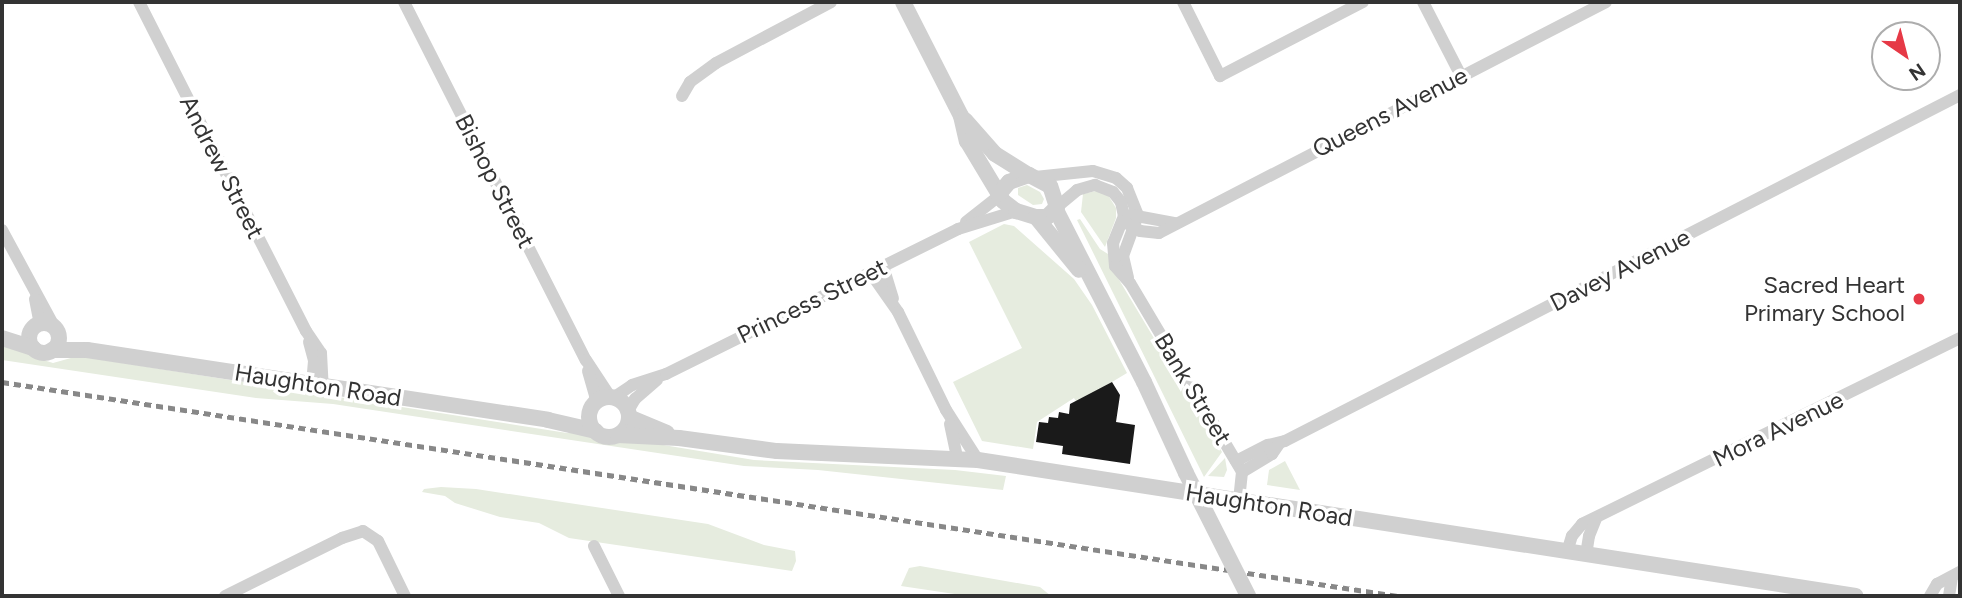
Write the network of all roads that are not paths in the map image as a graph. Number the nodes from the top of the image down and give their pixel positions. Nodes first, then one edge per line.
1 (139, 2) edge
2 (404, 2) edge
3 (831, 2) edge
4 (903, 2) edge
5 (1183, 2) edge
6 (1363, 2) edge
7 (1423, 2) edge
8 (1606, 2) edge
9 (1461, 76) junction
10 (1960, 95) edge
11 (682, 96) dead end
12 (961, 116) junction
13 (1032, 176) junction
14 (999, 195) junction
15 (1057, 208) junction
16 (1016, 211) junction
17 (1138, 215) junction
18 (1035, 217) junction
19 (1127, 222) junction
20 (1175, 223) junction
21 (958, 229) junction
22 (2, 230) edge
23 (883, 266) junction
24 (870, 272) junction
25 (1102, 299) junction
26 (898, 312) junction
27 (47, 334) junction
28 (2, 336) edge
29 (1960, 338) edge
30 (666, 373) junction
31 (318, 385) junction
32 (603, 402) junction
33 (946, 410) junction
34 (629, 414) junction
35 (548, 420) junction
36 (596, 431) junction
37 (618, 435) junction
38 (679, 438) junction
39 (957, 458) junction
40 (978, 460) junction
41 (1239, 466) junction
42 (1239, 499) junction
43 (1595, 519) junction
44 (594, 547) dead end
45 (1567, 552) junction
46 (1586, 555) junction
47 (1956, 574) edge
48 (225, 596) edge
49 (405, 596) edge
50 (619, 596) edge
51 (1248, 596) edge
52 (1856, 596) edge
53 (1930, 596) edge
54 (1949, 596) edge

1 - 31 street, Andrew Street
2 - 32 street, Bishop Street
3 - 11 street
4 - 12 street
5 - 6 street
7 - 9 street
8 - 9 street, Queens Avenue
9 - 20 street, Queens Avenue
10 - 41 street, Davey Avenue
12 - 13 street
12 - 14 street
13 - 14 street
13 - 15 street
13 - 17 street
14 - 16 street
14 - 21 street, Princess Street
15 - 18 street
15 - 19 street
15 - 25 street
16 - 18 street
16 - 21 street, Princess Street
17 - 19 street, Bank Street
17 - 20 street
18 - 25 street
19 - 20 street, Queens Avenue
19 - 41 street, Bank Street
21 - 23 street, Princess Street
22 - 27 street
23 - 24 street, Princess Street
23 - 26 street
24 - 26 street
24 - 30 street, Princess Street
25 - 51 street, bridge
26 - 33 street
27 - 28 street
27 - 28 street
27 - 31 street, Haughton Road
29 - 43 street, Mora Avenue
30 - 32 street, Princess Street
30 - 34 street, Princess Street
31 - 35 street, Haughton Road
32 - 34 street
32 - 35 street, Haughton Road
32 - 36 street
33 - 39 street
33 - 40 street
34 - 37 street
34 - 38 street, Haughton Road
35 - 36 street, Haughton Road
36 - 37 street
37 - 38 street, Haughton Road
38 - 39 street, Haughton Road
39 - 40 street, Haughton Road
40 - 42 street, Haughton Road
41 - 42 street, Bank Street
42 - 45 street, Haughton Road
43 - 45 street, Mora Avenue
43 - 46 street
44 - 50 street
45 - 46 street, Haughton Road
46 - 52 street, Haughton Road
47 - 53 street
47 - 54 street
48 - 49 street

